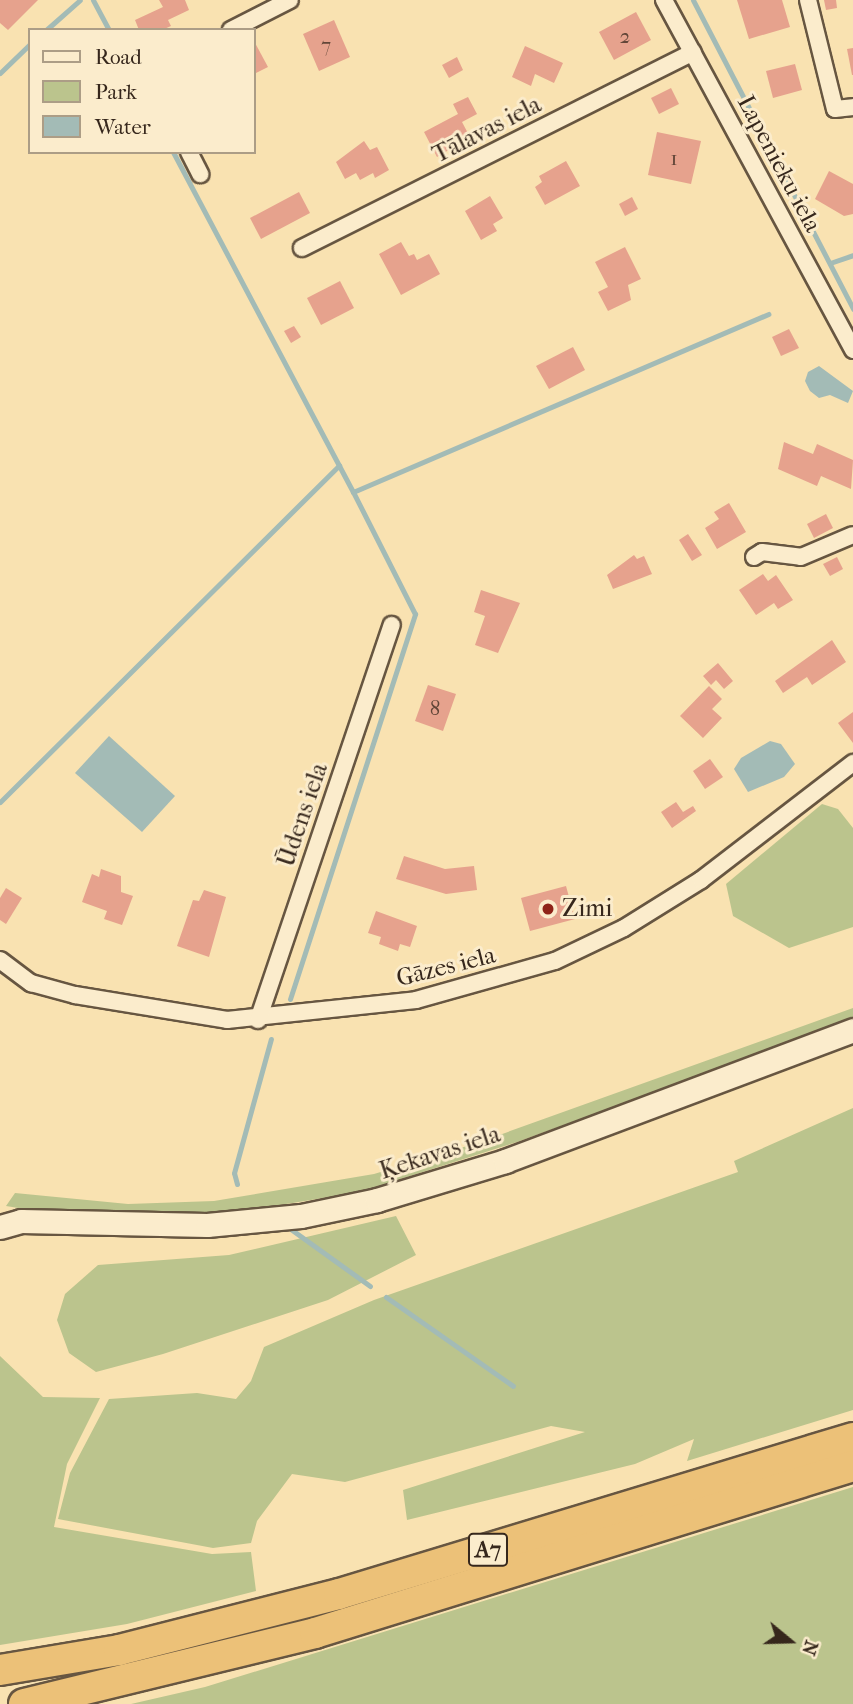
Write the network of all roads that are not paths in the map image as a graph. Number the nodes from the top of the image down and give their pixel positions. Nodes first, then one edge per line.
1 (290, 0) edge
2 (664, 0) edge
3 (807, 0) edge
4 (234, 28) edge
5 (692, 52) junction
6 (853, 107) edge
7 (190, 154) edge
8 (200, 174) dead end
9 (302, 248) dead end
10 (853, 350) edge
11 (853, 535) edge
12 (754, 556) dead end
13 (392, 625) dead end
14 (853, 763) edge
15 (0, 960) edge
16 (258, 1020) junction
17 (853, 1030) edge
18 (0, 1212) edge
19 (11, 1224) edge
20 (853, 1438) edge
21 (853, 1466) edge
22 (0, 1670) edge
23 (24, 1704) edge

1 - 4 street
2 - 5 street, Lapenieku iela
3 - 6 street
5 - 9 street, Tālavas iela
5 - 10 street, Lapenieku iela
7 - 8 street
11 - 12 street
13 - 16 street, Ūdens iela
14 - 16 street, Gāzes iela
15 - 16 street, Gāzes iela
17 - 19 main road, Ķekavas iela
18 - 19 main road, Ķekavas iela
20 - 22 highway, A7
21 - 23 highway, A7

